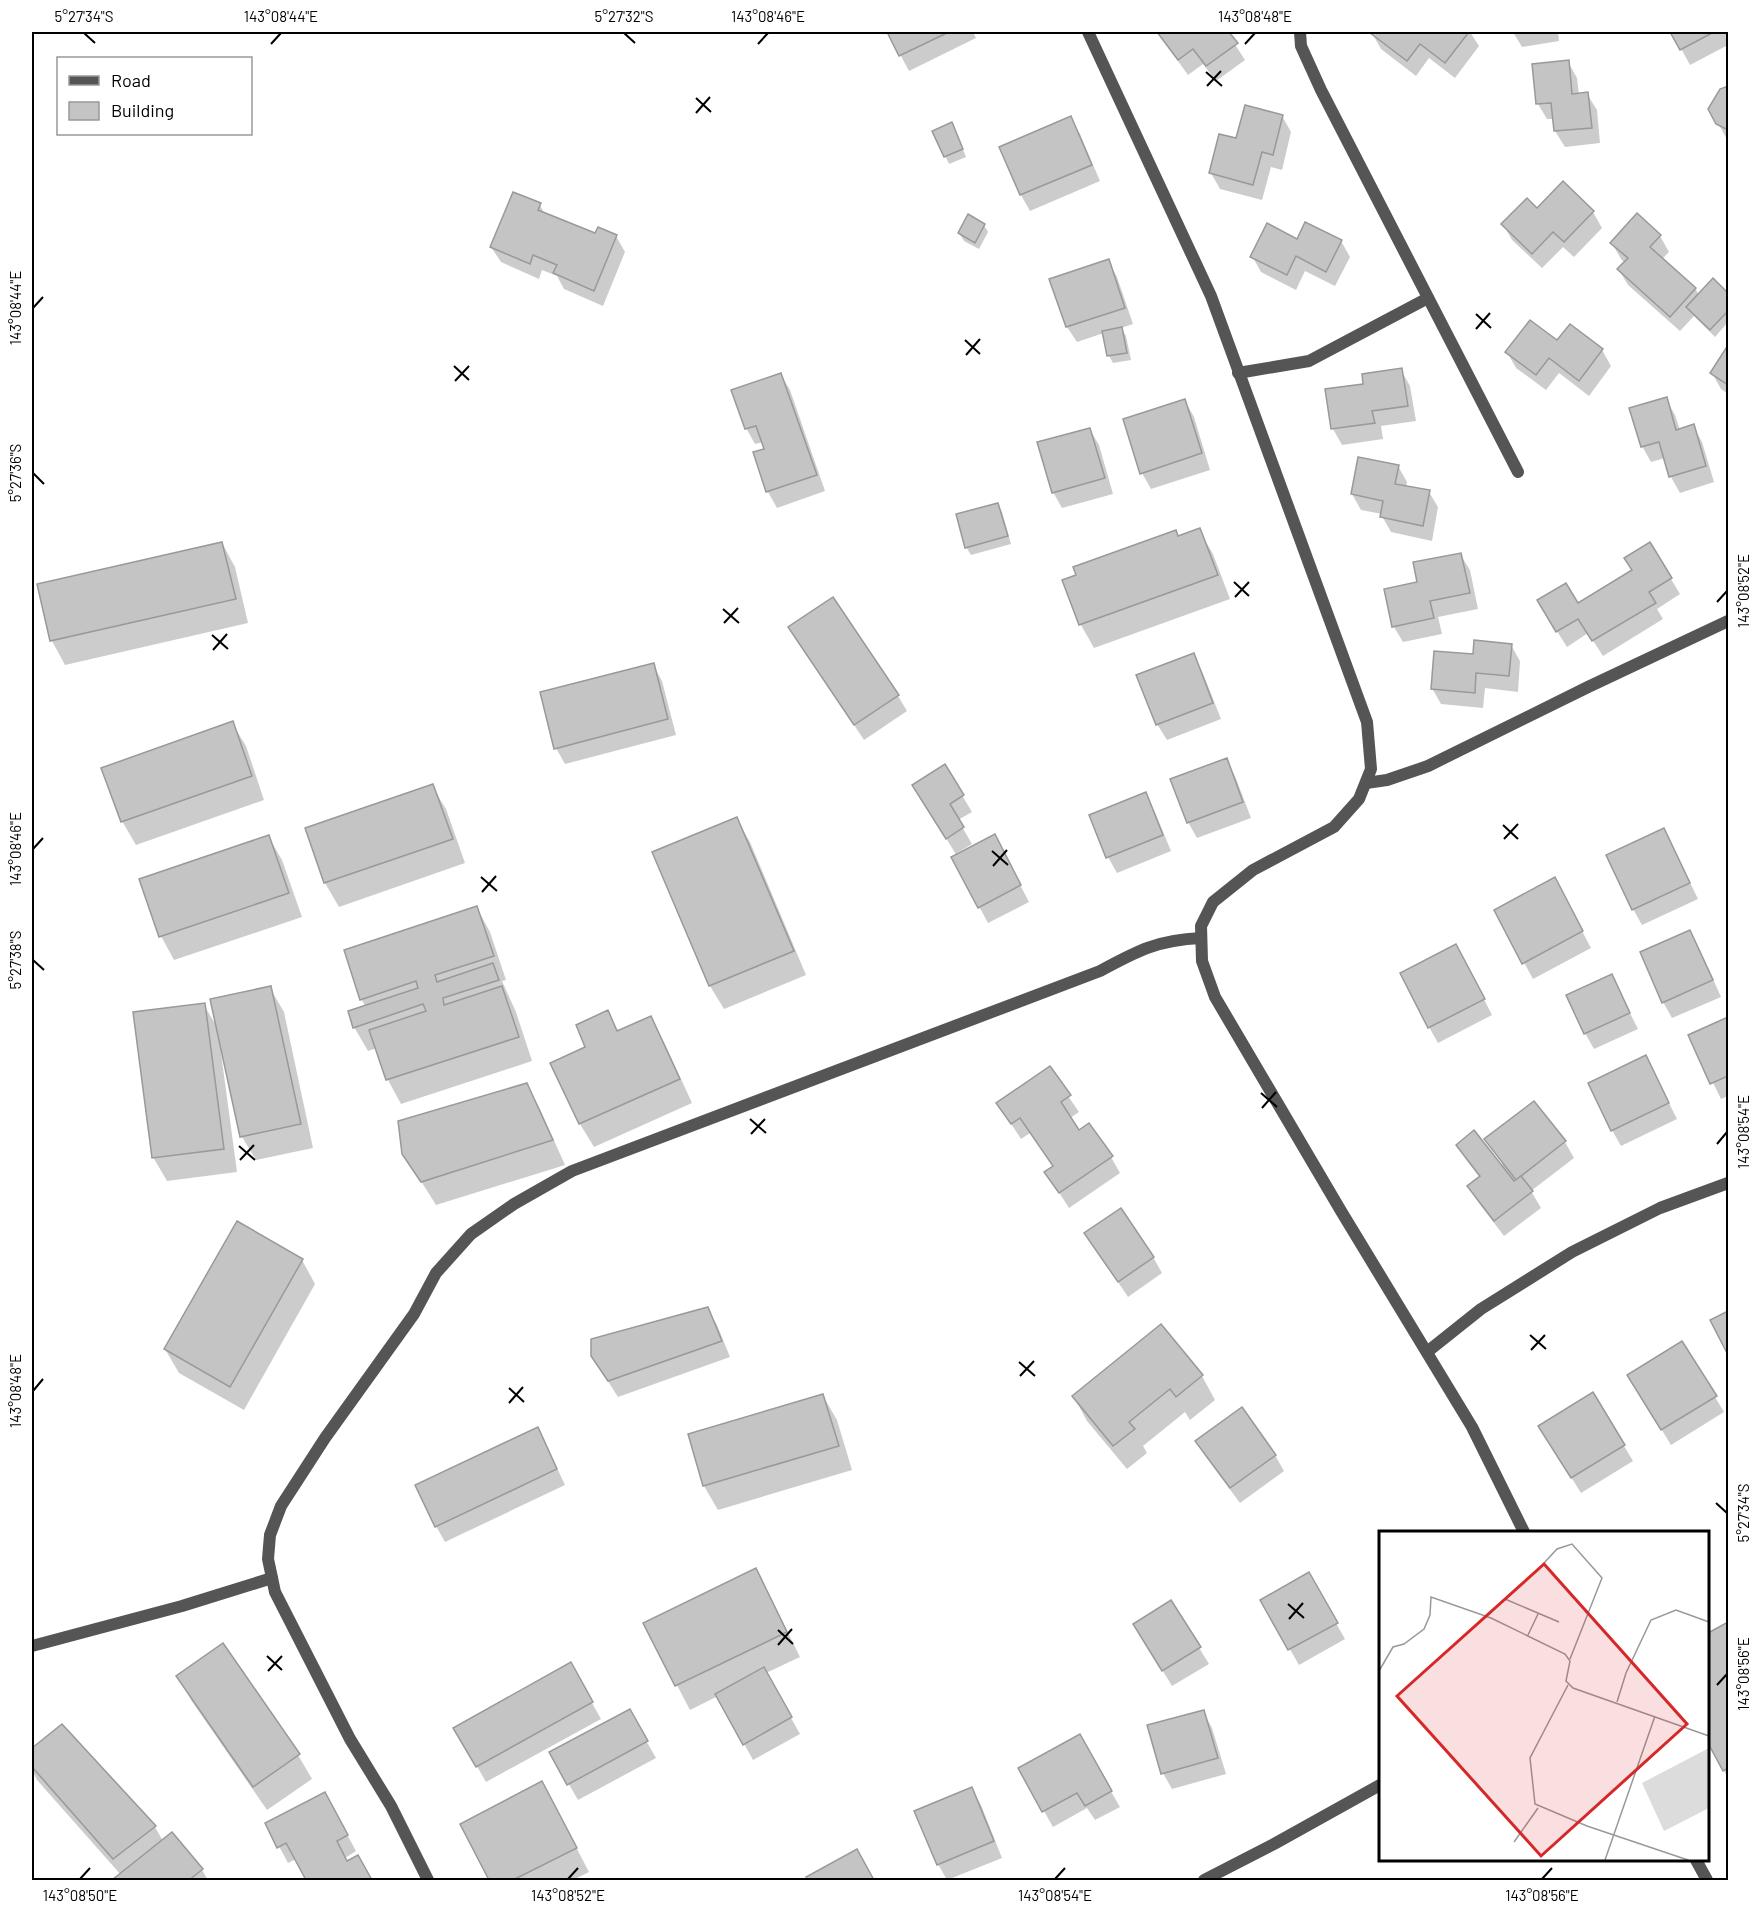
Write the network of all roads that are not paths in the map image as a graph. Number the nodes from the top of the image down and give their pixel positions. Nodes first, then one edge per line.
1 (1088, 32) edge
2 (1300, 32) edge
3 (1428, 298) junction
4 (1238, 373) junction
5 (1518, 472) dead end
6 (1728, 621) edge
7 (1366, 783) junction
8 (1201, 938) junction
9 (1728, 1183) edge
10 (1426, 1352) junction
11 (1523, 1531) edge
12 (272, 1578) junction
13 (32, 1646) edge
14 (1379, 1786) edge
15 (1697, 1861) edge
16 (428, 1881) edge
17 (1204, 1881) edge
18 (1707, 1881) edge

1 - 4 street
2 - 3 street
3 - 4 street
3 - 5 street
4 - 7 street
6 - 7 street
7 - 8 street
8 - 10 street
8 - 12 street
9 - 10 street
10 - 11 street
12 - 13 street
12 - 16 street
14 - 17 street
15 - 18 street

